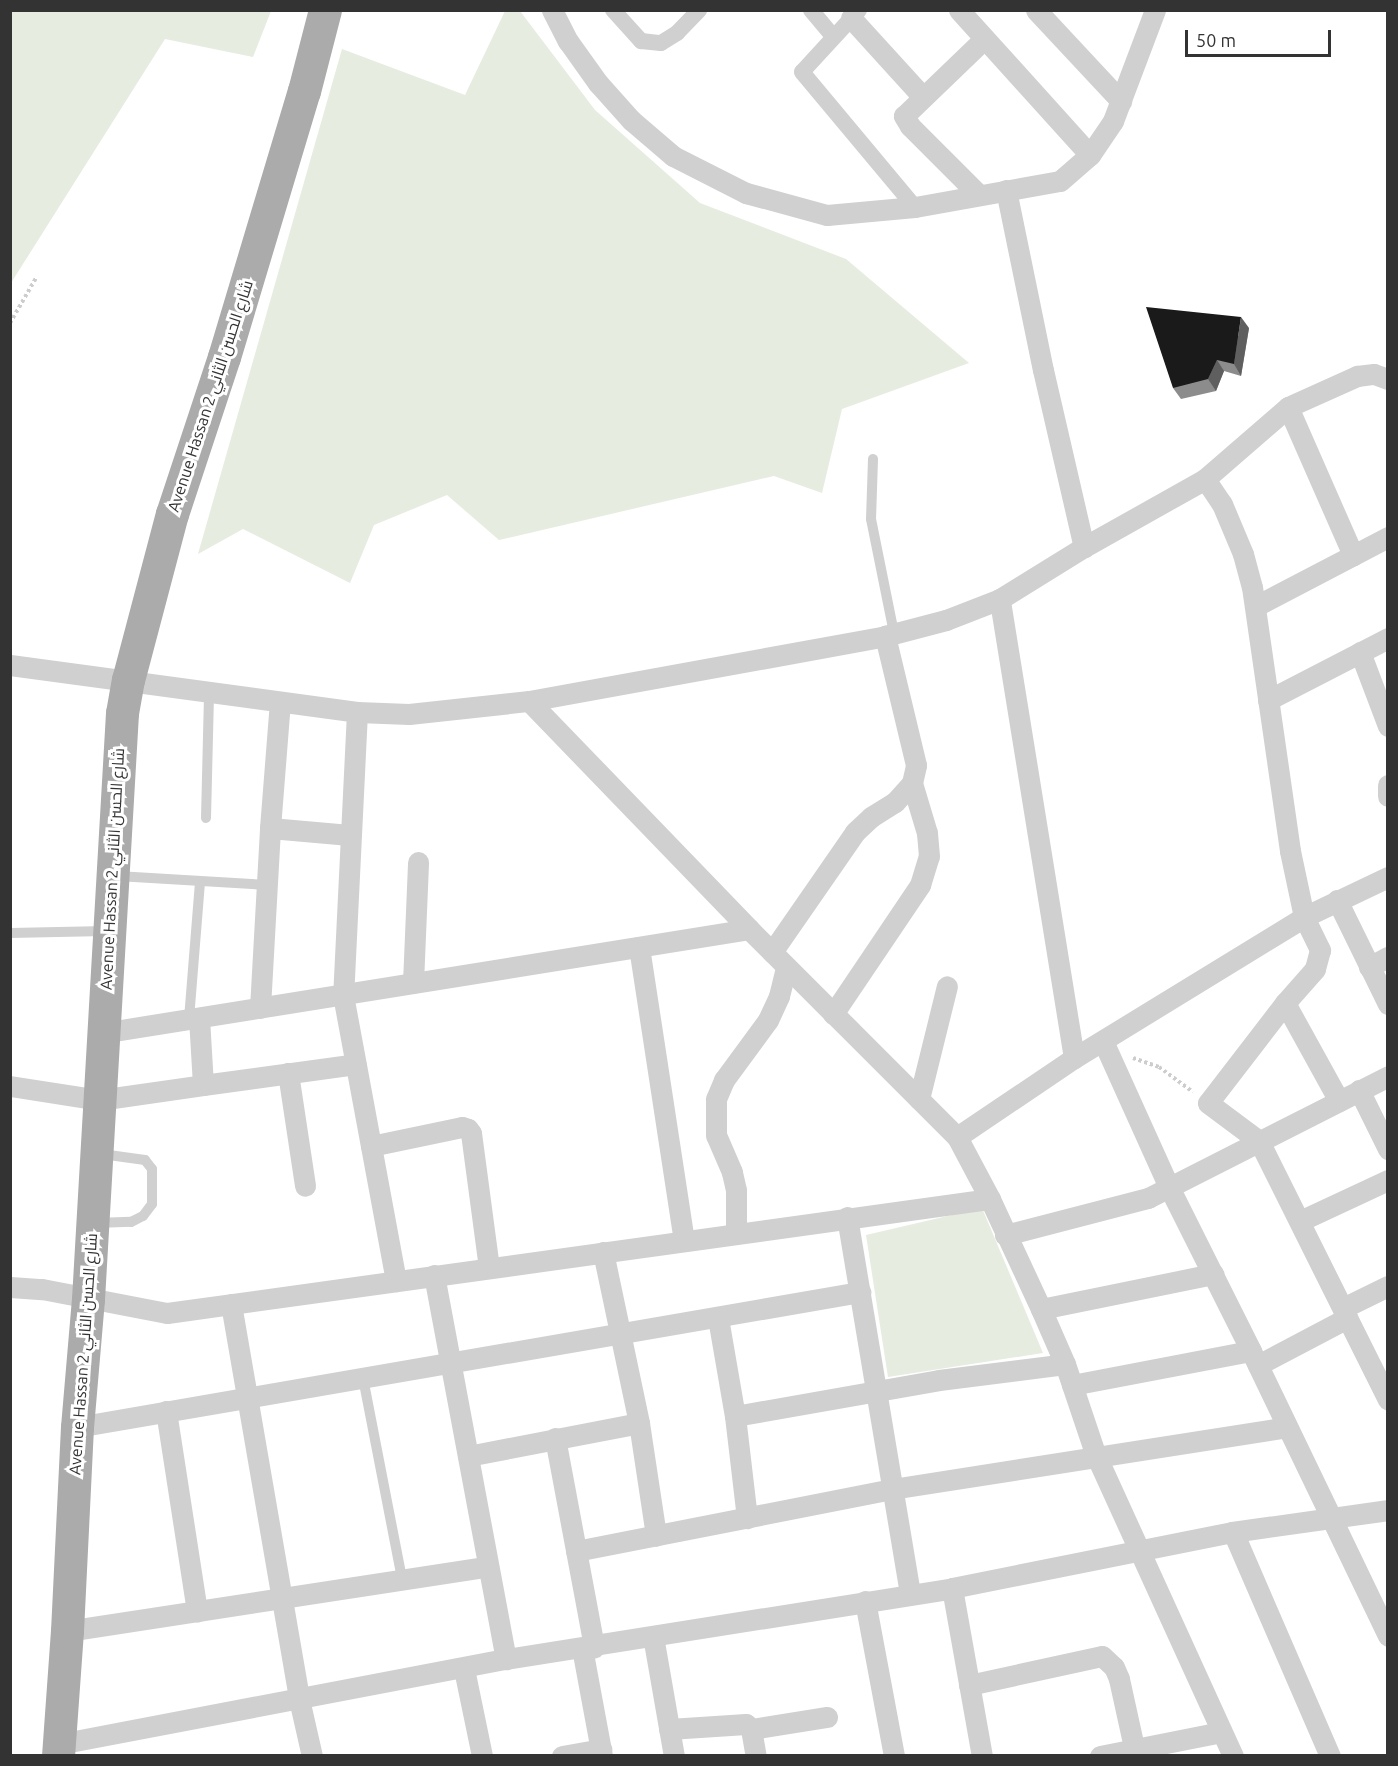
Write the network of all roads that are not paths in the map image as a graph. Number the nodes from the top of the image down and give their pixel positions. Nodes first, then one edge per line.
1 (325, 10) edge
2 (552, 10) edge
3 (613, 10) edge
4 (699, 10) edge
5 (811, 10) edge
6 (959, 10) edge
7 (1036, 10) edge
8 (1155, 10) edge
9 (855, 14) edge
10 (833, 36) junction
11 (984, 39) junction
12 (922, 96) junction
13 (1121, 101) junction
14 (1090, 155) junction
15 (1006, 189) junction
16 (978, 194) junction
17 (915, 207) junction
18 (1388, 379) edge
19 (1288, 407) junction
20 (873, 459) dead end
21 (1205, 479) junction
22 (1388, 537) edge
23 (1084, 547) junction
24 (1353, 555) junction
25 (1000, 599) junction
26 (1256, 606) junction
27 (890, 634) junction
28 (1388, 638) edge
29 (1360, 652) junction
30 (10, 665) edge
31 (128, 680) junction
32 (209, 692) junction
33 (1268, 700) junction
34 (530, 701) junction
35 (280, 702) junction
36 (357, 712) junction
37 (1388, 726) edge
38 (912, 783) junction
39 (1388, 785) edge
40 (1388, 796) edge
41 (206, 818) dead end
42 (270, 828) junction
43 (350, 835) junction
44 (418, 862) dead end
45 (112, 876) junction
46 (1388, 877) edge
47 (200, 881) junction
48 (267, 885) junction
49 (1336, 900) junction
50 (1304, 917) junction
51 (749, 929) junction
52 (109, 930) junction
53 (10, 933) edge
54 (639, 947) junction
55 (779, 959) junction
56 (1378, 962) edge
57 (413, 983) junction
58 (947, 986) dead end
59 (343, 995) junction
60 (1285, 1003) junction
61 (1388, 1004) edge
62 (260, 1008) junction
63 (833, 1014) junction
64 (194, 1019) junction
65 (102, 1033) junction
66 (1106, 1049) junction
67 (1074, 1058) junction
68 (356, 1064) junction
69 (288, 1073) junction
70 (1388, 1076) edge
71 (203, 1085) junction
72 (10, 1086) edge
73 (1359, 1090) junction
74 (920, 1099) junction
75 (99, 1100) junction
76 (1339, 1101) junction
77 (957, 1137) junction
78 (1259, 1141) junction
79 (371, 1146) junction
80 (1388, 1149) edge
81 (96, 1154) junction
82 (1388, 1180) edge
83 (305, 1186) dead end
84 (1169, 1187) junction
85 (990, 1199) junction
86 (847, 1217) junction
87 (1300, 1221) junction
88 (92, 1223) junction
89 (736, 1233) junction
90 (1005, 1235) junction
91 (684, 1240) junction
92 (603, 1251) junction
93 (489, 1268) junction
94 (1214, 1274) junction
95 (434, 1275) junction
96 (396, 1281) junction
97 (1388, 1286) edge
98 (10, 1287) edge
99 (860, 1292) junction
100 (88, 1299) junction
101 (231, 1304) junction
102 (1041, 1309) junction
103 (1345, 1313) junction
104 (718, 1318) junction
105 (621, 1334) junction
106 (1254, 1358) junction
107 (450, 1363) junction
108 (1065, 1364) junction
109 (1382, 1375) edge
110 (363, 1378) junction
111 (1072, 1385) junction
112 (876, 1390) junction
113 (248, 1398) junction
114 (1388, 1400) edge
115 (166, 1412) junction
116 (735, 1416) junction
117 (639, 1423) junction
118 (77, 1427) junction
119 (1287, 1427) junction
120 (555, 1438) junction
121 (468, 1456) junction
122 (1096, 1456) junction
123 (892, 1489) junction
124 (1388, 1510) edge
125 (747, 1518) junction
126 (1331, 1518) junction
127 (1233, 1532) junction
128 (656, 1536) junction
129 (576, 1551) junction
130 (1139, 1552) junction
131 (487, 1567) junction
132 (402, 1579) junction
133 (951, 1588) junction
134 (910, 1593) junction
135 (282, 1599) junction
136 (865, 1601) junction
137 (198, 1612) junction
138 (68, 1631) junction
139 (653, 1635) junction
140 (1388, 1636) edge
141 (588, 1648) junction
142 (506, 1659) junction
143 (464, 1669) junction
144 (969, 1685) junction
145 (299, 1699) junction
146 (827, 1717) dead end
147 (669, 1729) junction
148 (751, 1729) junction
149 (1221, 1732) junction
150 (58, 1750) edge
151 (601, 1752) edge
152 (1136, 1752) edge
153 (312, 1755) edge
154 (482, 1755) edge
155 (562, 1755) edge
156 (674, 1755) edge
157 (756, 1755) edge
158 (894, 1755) edge
159 (982, 1755) edge
160 (1100, 1755) edge
161 (1233, 1755) edge
162 (1330, 1755) edge

1 - 31 main road, Avenue Hassan 2 شارع الحسن الثاني
2 - 17 street
3 - 4 street
5 - 10 street
6 - 11 street
7 - 13 street
8 - 13 street
9 - 10 street
9 - 12 street
10 - 17 street
11 - 12 street
11 - 14 street
12 - 16 street
13 - 14 street
14 - 15 street
15 - 16 street
15 - 23 street
16 - 17 street
18 - 19 street
19 - 21 street
19 - 24 street
20 - 27 lane
21 - 23 street
21 - 26 street
22 - 24 street
23 - 25 street
24 - 26 street
25 - 27 street
25 - 67 street
26 - 33 street
27 - 34 street
27 - 38 street
28 - 29 street
29 - 33 street
29 - 37 street
30 - 31 street
31 - 32 street
31 - 45 main road, Avenue Hassan 2 شارع الحسن الثاني
32 - 35 street
32 - 41 lane
33 - 50 street
34 - 36 street
34 - 51 street
35 - 36 street
35 - 42 street
36 - 43 street
38 - 55 street
38 - 63 street
39 - 40 street
42 - 43 street
42 - 48 street
43 - 59 street
44 - 57 street
45 - 47 lane
45 - 52 main road, Avenue Hassan 2 شارع الحسن الثاني
46 - 49 street
47 - 48 lane
47 - 64 lane
48 - 62 street
49 - 50 street
49 - 56 street
50 - 60 street
50 - 66 street
51 - 54 street
51 - 55 street
52 - 53 lane
52 - 65 main road, Avenue Hassan 2 شارع الحسن الثاني
54 - 57 street
54 - 91 street
55 - 63 street
55 - 89 street
56 - 61 street
57 - 59 street
58 - 74 street
59 - 62 street
59 - 68 street
60 - 76 street
60 - 78 street
62 - 64 street
63 - 74 street
64 - 65 street
64 - 71 street
65 - 75 main road, Avenue Hassan 2 شارع الحسن الثاني
66 - 67 street
66 - 84 street
67 - 77 street
68 - 69 street
68 - 79 street
69 - 71 street
69 - 83 street
70 - 73 street
71 - 75 street
72 - 75 street
73 - 76 street
73 - 80 street
74 - 77 street
75 - 81 main road, Avenue Hassan 2 شارع الحسن الثاني
76 - 78 street
77 - 85 street
78 - 84 street
78 - 87 street
79 - 93 street
79 - 96 street
81 - 88 main road, Avenue Hassan 2 شارع الحسن الثاني
81 - 88 lane
82 - 87 street
84 - 90 street
84 - 94 street
85 - 86 street
85 - 90 street
86 - 89 street
86 - 99 street
87 - 103 street
88 - 100 main road, Avenue Hassan 2 شارع الحسن الثاني
89 - 91 street
90 - 102 street
91 - 92 street
92 - 93 street
92 - 105 street
93 - 95 street
94 - 102 street
94 - 106 street
95 - 96 street
95 - 107 street
96 - 101 street
97 - 103 street
98 - 100 street
99 - 104 street
99 - 112 street
100 - 101 street
100 - 118 main road, Avenue Hassan 2 شارع الحسن الثاني
101 - 113 street
102 - 108 street
103 - 106 street
103 - 109 street
104 - 105 street
104 - 116 street
105 - 107 street
105 - 117 street
106 - 111 street
106 - 119 street
107 - 110 street
107 - 121 street
108 - 111 street
108 - 112 street
109 - 114 street
110 - 113 street
110 - 132 lane
111 - 122 street
112 - 116 street
112 - 123 street
113 - 115 street
113 - 135 street
115 - 118 street
115 - 137 street
116 - 125 street
117 - 120 street
117 - 128 street
118 - 138 main road, Avenue Hassan 2 شارع الحسن الثاني
119 - 122 street
119 - 126 street
120 - 121 street
120 - 129 street
121 - 131 street
122 - 123 street
122 - 130 street
123 - 125 street
123 - 134 street
124 - 126 street
125 - 128 street
126 - 127 street
126 - 140 street
127 - 130 street
127 - 162 street
128 - 129 street
129 - 141 street
130 - 133 street
130 - 149 street
131 - 132 street
131 - 142 street
132 - 135 street
133 - 134 street
133 - 144 street
134 - 136 street
135 - 137 street
135 - 145 street
136 - 139 street
136 - 158 street
137 - 138 street
138 - 150 main road, Avenue Hassan 2 شارع الحسن الثاني
139 - 141 street
139 - 147 street
141 - 142 street
141 - 151 street
142 - 143 street
143 - 145 street
143 - 154 street
144 - 152 street
144 - 159 street
145 - 150 street
145 - 153 street
146 - 148 street
147 - 148 street
147 - 156 street
148 - 157 street
149 - 152 street
149 - 161 street
151 - 155 street
152 - 160 street

